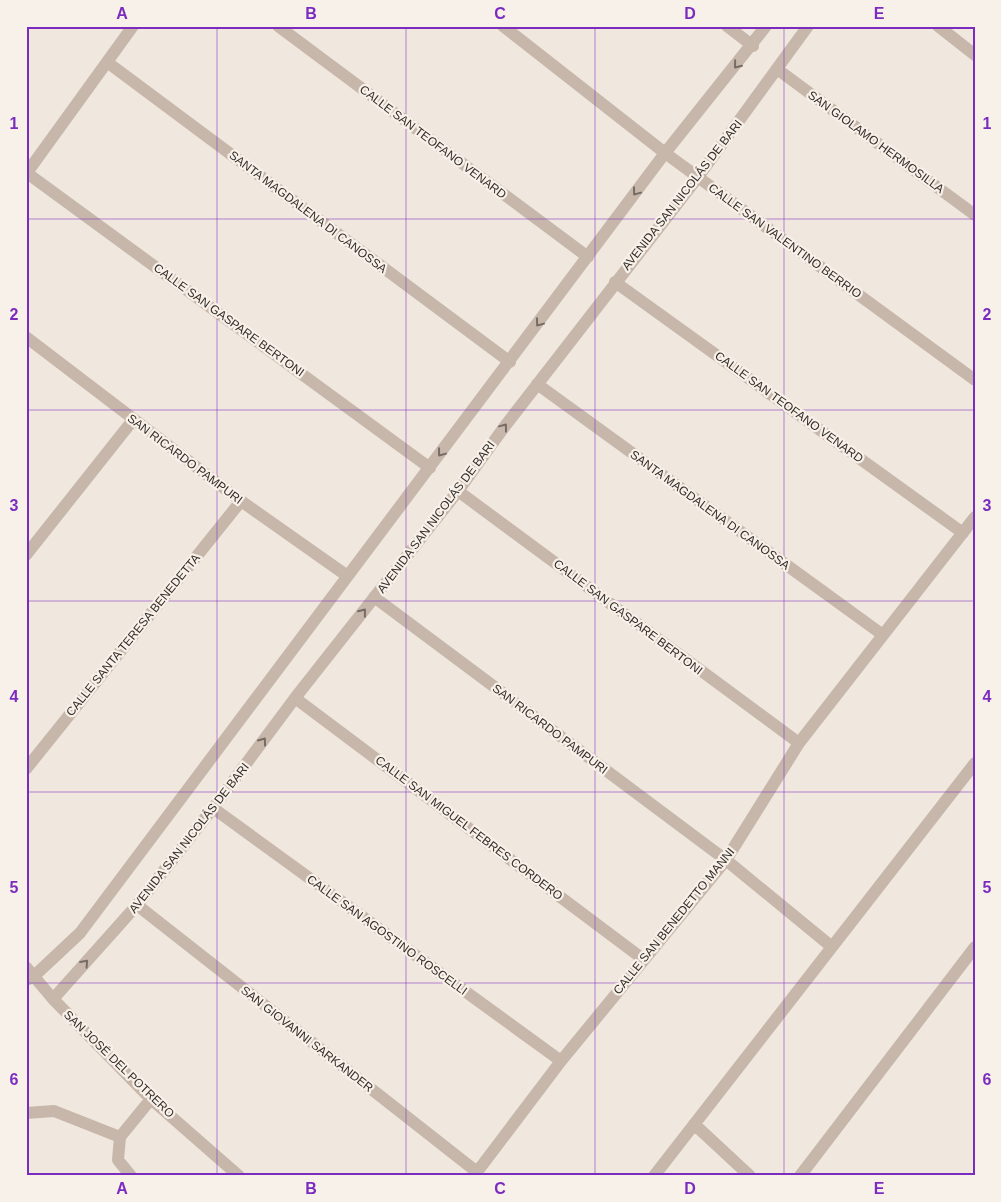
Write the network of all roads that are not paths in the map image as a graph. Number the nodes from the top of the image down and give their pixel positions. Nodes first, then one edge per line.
1 (133, 26) edge
2 (278, 26) edge
3 (503, 26) edge
4 (727, 26) edge
5 (766, 26) edge
6 (808, 26) edge
7 (938, 26) edge
8 (753, 46) junction
9 (975, 55) edge
10 (107, 62) junction
11 (777, 70) junction
12 (665, 153) junction
13 (27, 173) edge
14 (698, 177) junction
15 (975, 215) edge
16 (588, 257) junction
17 (615, 282) junction
18 (26, 338) edge
19 (510, 362) junction
20 (975, 380) edge
21 (537, 384) junction
22 (133, 420) junction
23 (430, 468) junction
24 (458, 491) junction
25 (241, 501) junction
26 (975, 517) edge
27 (963, 532) junction
28 (26, 555) edge
29 (346, 576) junction
30 (374, 597) junction
31 (883, 635) junction
32 (295, 698) junction
33 (799, 743) junction
34 (975, 763) edge
35 (26, 769) edge
36 (213, 808) junction
37 (726, 860) junction
38 (137, 905) junction
39 (832, 947) junction
40 (975, 947) edge
41 (643, 959) junction
42 (29, 975) edge
43 (53, 999) junction
44 (561, 1061) junction
45 (151, 1099) junction
46 (26, 1113) edge
47 (694, 1124) junction
48 (120, 1137) junction
49 (476, 1174) edge
50 (131, 1176) edge
51 (239, 1176) edge
52 (654, 1176) edge
53 (750, 1176) edge
54 (800, 1176) edge

1 - 10 street
2 - 16 street, CALLE SAN TEOFANO VENARD
3 - 12 street, CALLE SAN VALENTINO BERRIO
4 - 8 street
5 - 8 street
6 - 11 street, AVENIDA SAN NICOLÁS DE BARI
7 - 9 street
8 -> 12 street
10 - 13 street
10 - 19 street, SANTA MAGDALENA DI CANOSSA
11 - 14 street, AVENIDA SAN NICOLÁS DE BARI
11 - 15 street, SAN GIOLAMO HERMOSILLA
12 - 14 street, CALLE SAN VALENTINO BERRIO
12 -> 16 street
13 - 23 street, CALLE SAN GASPARE BERTONI
14 - 17 street, AVENIDA SAN NICOLÁS DE BARI
14 - 20 street, CALLE SAN VALENTINO BERRIO
16 -> 19 street
17 - 21 street, AVENIDA SAN NICOLÁS DE BARI
17 - 27 street, CALLE SAN TEOFANO VENARD
18 - 22 street, SAN RICARDO PAMPURI
19 -> 23 street
24 -> 21 street, AVENIDA SAN NICOLÁS DE BARI
21 - 31 street, SANTA MAGDALENA DI CANOSSA
22 - 25 street, SAN RICARDO PAMPURI
22 - 28 street
23 - 29 street
24 - 30 street, AVENIDA SAN NICOLÁS DE BARI
24 - 33 street, CALLE SAN GASPARE BERTONI
25 - 29 street, SAN RICARDO PAMPURI
25 - 35 street, CALLE SANTA TERESA BENEDETTA
26 - 27 street, CALLE SAN BENEDETTO MANNI
27 - 31 street, CALLE SAN BENEDETTO MANNI
29 - 42 street
32 -> 30 street, AVENIDA SAN NICOLÁS DE BARI
30 - 37 street, SAN RICARDO PAMPURI
31 - 33 street, CALLE SAN BENEDETTO MANNI
36 -> 32 street, AVENIDA SAN NICOLÁS DE BARI
32 - 41 street, CALLE SAN MIGUEL FEBRES CORDERO
33 - 37 street, CALLE SAN BENEDETTO MANNI
34 - 39 street
36 - 38 street, AVENIDA SAN NICOLÁS DE BARI
36 - 44 street, CALLE SAN AGOSTINO ROSCELLI
37 - 39 street, SAN RICARDO PAMPURI
37 - 41 street, CALLE SAN BENEDETTO MANNI
43 -> 38 street, AVENIDA SAN NICOLÁS DE BARI
38 - 49 street, SAN GIOVANNI SARKANDER
39 - 47 street
40 - 54 street
41 - 44 street, CALLE SAN BENEDETTO MANNI
42 - 43 street, SAN JOSÉ DEL POTRERO
43 - 45 street, SAN JOSÉ DEL POTRERO
44 - 49 street, CALLE SAN BENEDETTO MANNI
45 - 48 street
45 - 51 street, SAN JOSÉ DEL POTRERO
46 - 48 street
47 - 52 street
47 - 53 street
48 - 50 street

